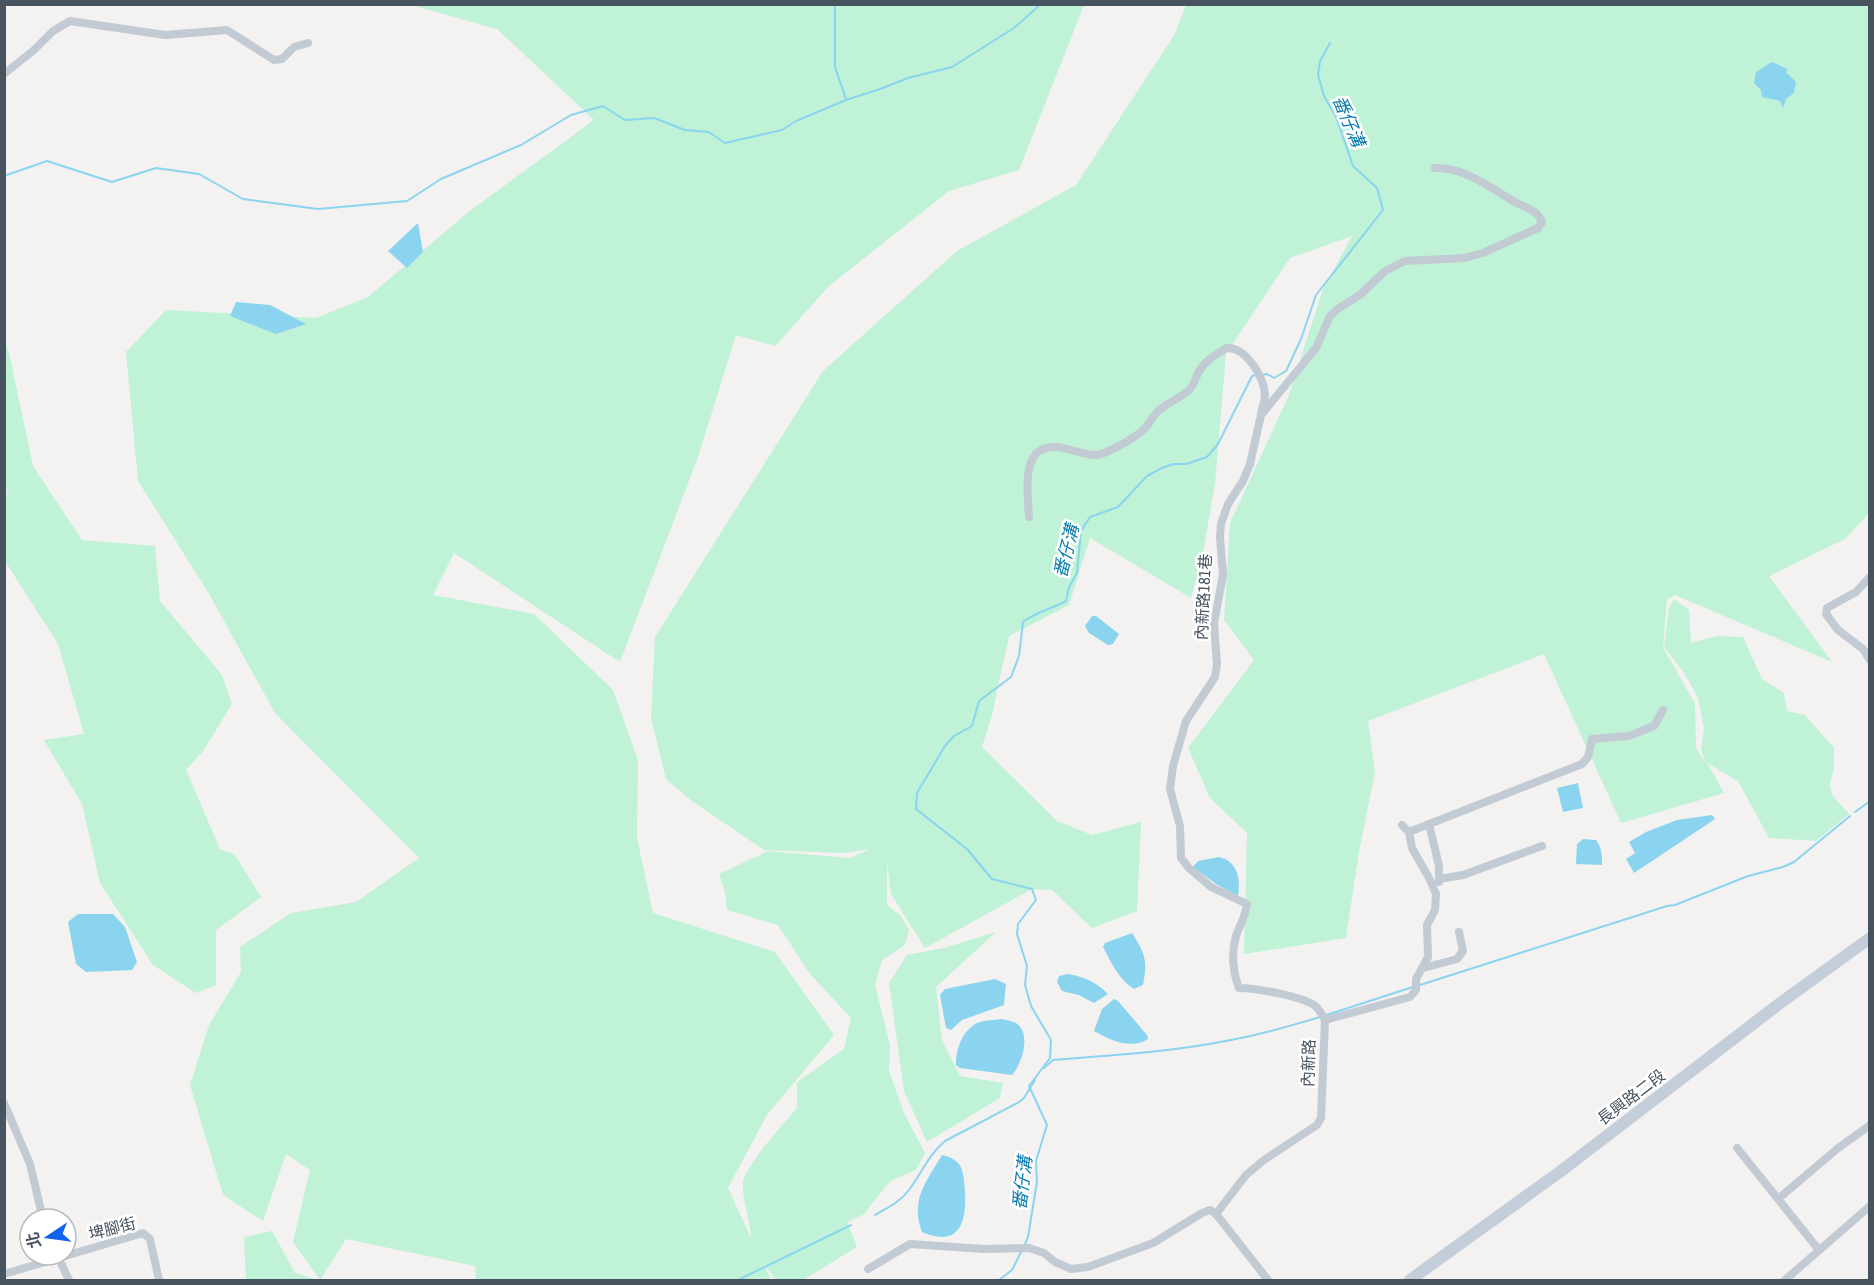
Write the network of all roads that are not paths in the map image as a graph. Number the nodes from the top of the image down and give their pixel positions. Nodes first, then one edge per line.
1 (308, 43) dead end
2 (4, 74) edge
3 (1435, 168) dead end
4 (1261, 415) junction
5 (1029, 518) dead end
6 (1869, 577) edge
7 (1869, 660) edge
8 (1663, 711) dead end
9 (1430, 824) junction
10 (1542, 846) dead end
11 (1439, 879) junction
12 (1434, 890) junction
13 (1459, 932) dead end
14 (1869, 938) edge
15 (1423, 968) junction
16 (1324, 1020) junction
17 (4, 1103) edge
18 (1869, 1125) edge
19 (1737, 1148) dead end
20 (1778, 1199) junction
21 (1869, 1206) edge
22 (40, 1207) edge
23 (1216, 1214) junction
24 (1819, 1250) junction
25 (78, 1251) edge
26 (25, 1267) edge
27 (63, 1267) edge
28 (868, 1269) dead end
29 (4, 1274) edge
30 (69, 1281) edge
31 (159, 1281) edge
32 (1268, 1281) edge
33 (1410, 1281) edge
34 (1785, 1281) edge

1 - 2 street
3 - 4 street, 內新路181巷
4 - 5 street
4 - 16 street, 內新路181巷
6 - 7 street
8 - 9 street
9 - 11 street
9 - 12 street
10 - 11 street
11 - 12 street, 內新路
12 - 15 street, 內新路
13 - 15 street
14 - 33 street, 長興路二段
15 - 16 street, 內新路
16 - 23 street, 內新路
17 - 22 street
18 - 20 street
19 - 20 street
20 - 24 street
21 - 24 street
23 - 28 street
23 - 32 street
24 - 34 street
25 - 31 street, 埤腳街
26 - 29 street, 埤腳街
27 - 30 street

